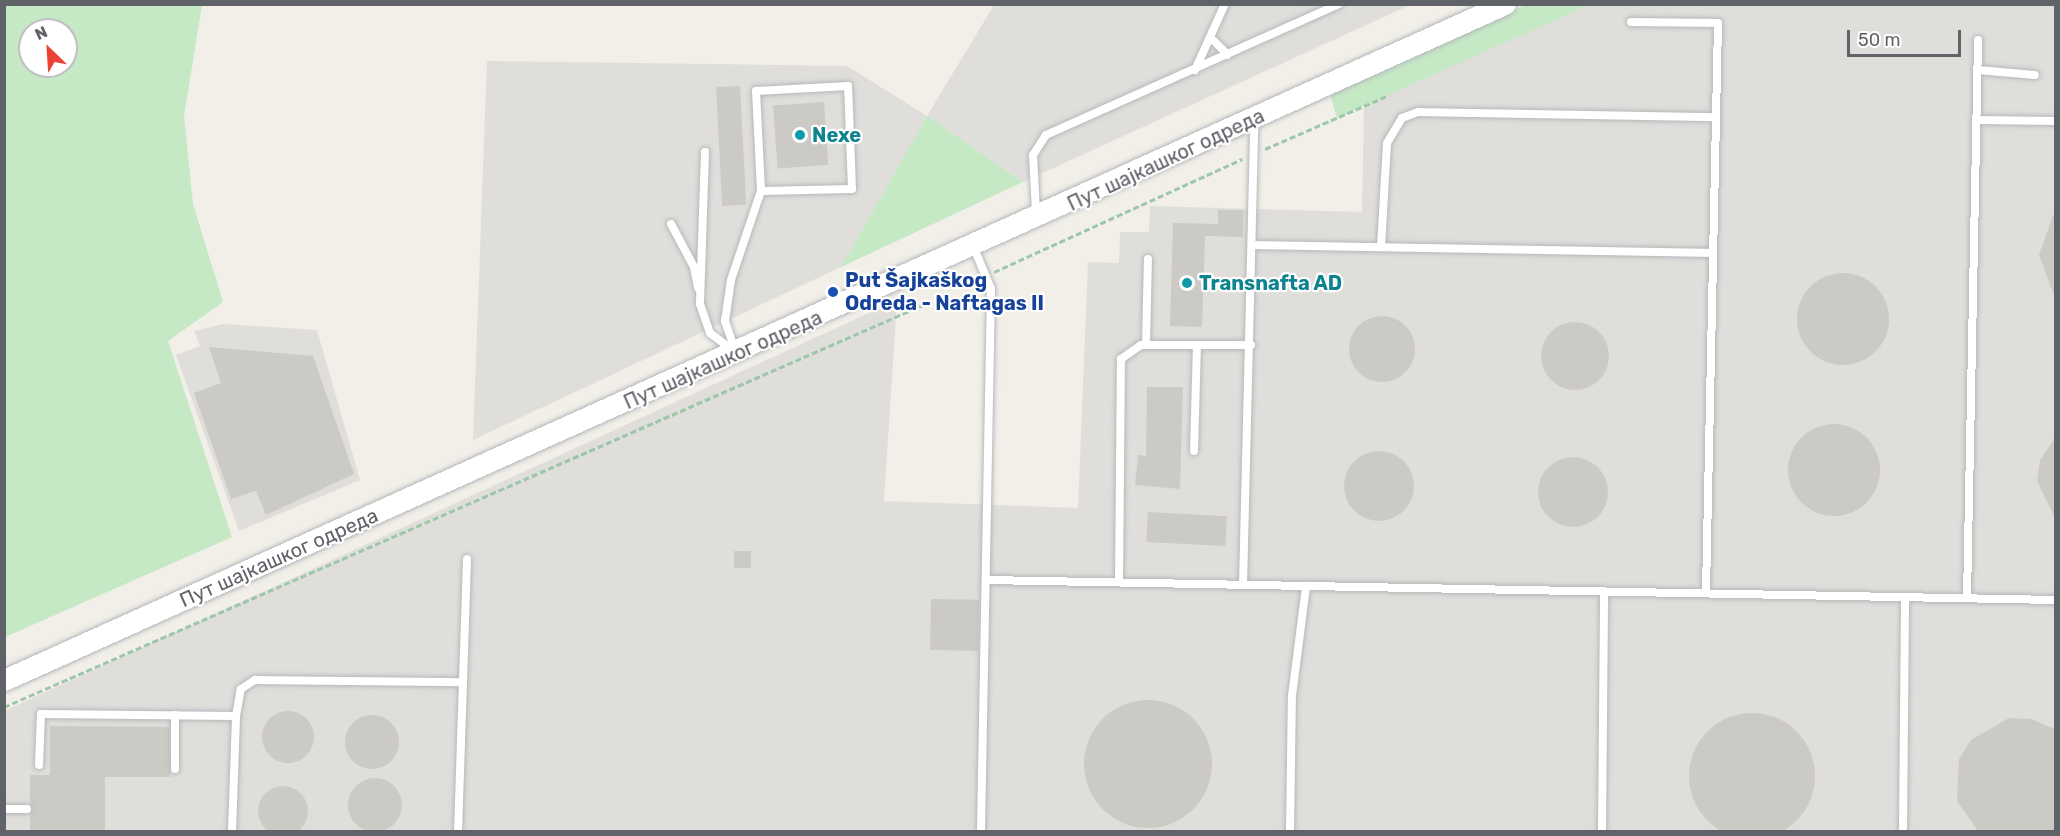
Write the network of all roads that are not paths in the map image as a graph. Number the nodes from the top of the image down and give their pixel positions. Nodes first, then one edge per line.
1 (1225, 4) edge
2 (1339, 4) edge
3 (1505, 4) edge
4 (1631, 22) dead end
5 (1209, 37) junction
6 (1978, 40) dead end
7 (1228, 55) junction
8 (1195, 70) junction
9 (1978, 70) junction
10 (2035, 75) dead end
11 (1714, 117) junction
12 (1254, 119) junction
13 (1978, 120) junction
14 (2055, 121) edge
15 (705, 152) dead end
16 (761, 191) junction
17 (1037, 219) junction
18 (670, 224) dead end
19 (1255, 245) junction
20 (1381, 247) junction
21 (974, 248) junction
22 (1712, 253) junction
23 (1148, 259) dead end
24 (700, 304) junction
25 (1146, 345) junction
26 (1197, 345) junction
27 (1251, 345) junction
28 (736, 354) junction
29 (1194, 451) dead end
30 (467, 560) dead end
31 (986, 580) junction
32 (1119, 582) junction
33 (1243, 585) junction
34 (1306, 586) junction
35 (1604, 591) junction
36 (1706, 593) junction
37 (1905, 597) junction
38 (1967, 598) junction
39 (2055, 600) edge
40 (4, 680) edge
41 (463, 682) junction
42 (175, 715) junction
43 (236, 716) junction
44 (39, 765) dead end
45 (175, 770) dead end
46 (4, 809) edge
47 (27, 809) dead end
48 (232, 831) edge
49 (458, 831) edge
50 (981, 831) edge
51 (1290, 831) edge
52 (1602, 831) edge
53 (1903, 831) edge

1 - 5 lane
2 - 7 lane
3 - 12 street, Пут шајкашког одреда
4 - 11 lane
5 - 7 lane
5 - 8 lane
6 - 9 lane
7 - 8 lane
8 - 17 lane
9 - 10 lane
9 - 13 lane
11 - 20 lane
11 - 22 lane
12 - 17 street, Пут шајкашког одреда
12 - 19 lane
13 - 14 lane
13 - 38 lane
15 - 24 lane
16 - 16 lane
16 - 28 lane
17 - 21 street, Пут шајкашког одреда
18 - 24 lane
19 - 20 lane
19 - 27 lane
20 - 22 lane
21 - 28 street, Пут шајкашког одреда
21 - 31 lane
22 - 36 lane
23 - 25 lane
24 - 28 lane
25 - 26 lane
25 - 32 lane
26 - 27 lane
26 - 29 lane
27 - 33 lane
28 - 40 street, Пут шајкашког одреда
30 - 41 lane
31 - 32 lane
31 - 50 lane
32 - 33 lane
33 - 34 lane
34 - 35 lane
34 - 51 lane
35 - 36 lane
35 - 52 lane
36 - 37 lane
37 - 38 lane
37 - 53 lane
38 - 39 lane
41 - 43 lane
41 - 49 lane
42 - 43 lane
42 - 44 lane
42 - 45 lane
43 - 48 lane
46 - 47 lane

